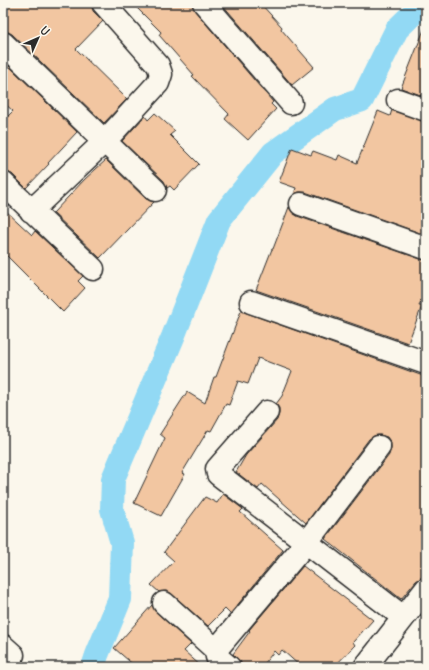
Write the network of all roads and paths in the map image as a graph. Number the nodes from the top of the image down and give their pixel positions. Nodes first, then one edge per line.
1 (103, 3) edge
2 (204, 3) edge
3 (3, 43) edge
4 (398, 100) dead end
5 (291, 103) dead end
6 (426, 110) edge
7 (105, 141) junction
8 (3, 184) edge
9 (155, 190) dead end
10 (301, 204) dead end
11 (31, 211) junction
12 (426, 248) edge
13 (93, 269) dead end
14 (251, 302) dead end
15 (426, 363) edge
16 (267, 412) dead end
17 (379, 447) dead end
18 (306, 543) junction
19 (426, 589) edge
20 (164, 603) dead end
21 (403, 617) junction
22 (222, 659) edge
23 (366, 667) edge

1 - 7 street
2 - 5 street
3 - 7 street
4 - 6 street
7 - 9 street
7 - 11 street
8 - 11 street
10 - 12 street
11 - 13 street
14 - 15 street
16 - 18 street
17 - 18 street
18 - 21 street
18 - 22 street
19 - 21 street
20 - 22 street
21 - 23 street

